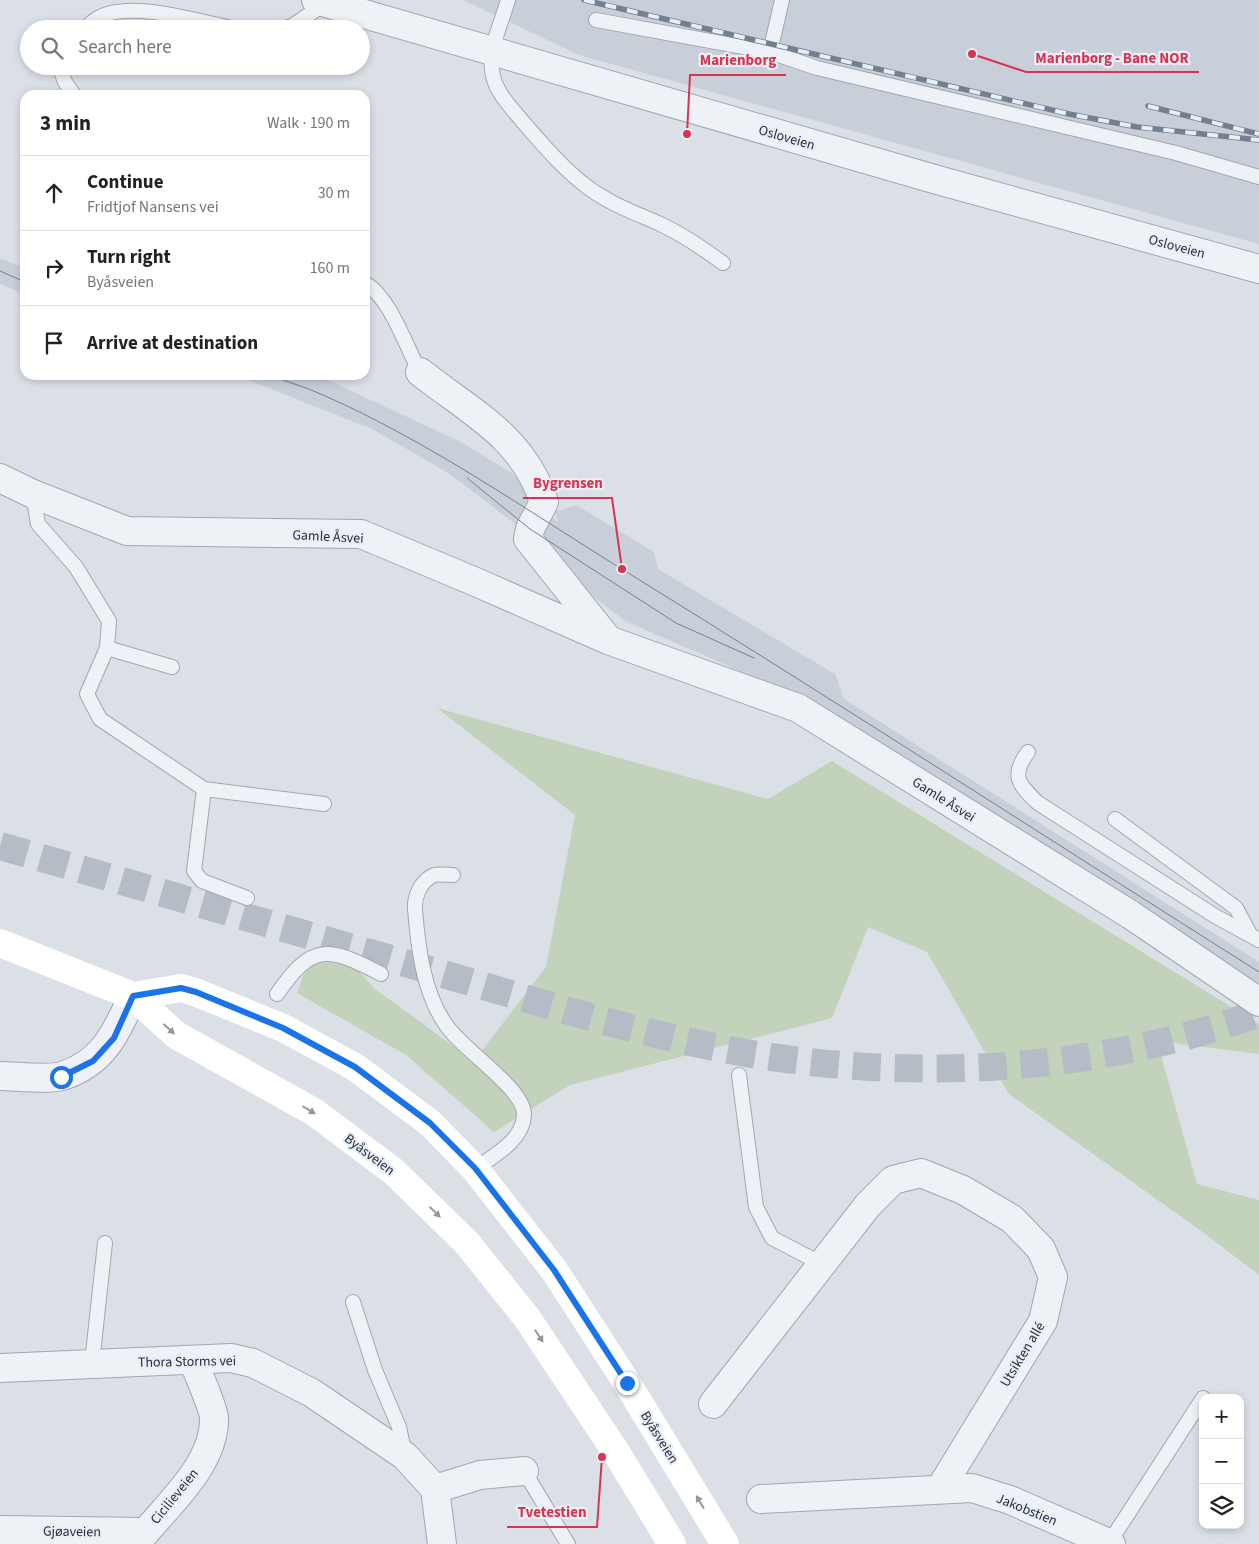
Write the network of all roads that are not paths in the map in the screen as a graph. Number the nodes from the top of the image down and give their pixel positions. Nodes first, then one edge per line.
1 (508, 0) edge
2 (782, 0) edge
3 (321, 2) edge
4 (96, 20) edge
5 (189, 20) edge
6 (299, 20) edge
7 (596, 20) dead end
8 (770, 52) junction
9 (493, 53) junction
10 (62, 75) edge
11 (71, 90) edge
12 (1259, 177) edge
13 (723, 263) dead end
14 (1259, 269) edge
15 (370, 286) edge
16 (420, 372) joint
17 (0, 478) edge
18 (33, 494) junction
19 (608, 640) junction
20 (107, 648) junction
21 (172, 667) dead end
22 (1028, 752) dead end
23 (204, 789) junction
24 (324, 804) dead end
25 (1115, 819) dead end
26 (453, 875) dead end
27 (246, 898) dead end
28 (1254, 937) edge
29 (0, 943) edge
30 (381, 974) dead end
31 (277, 994) dead end
32 (133, 996) junction
33 (1259, 1002) edge
34 (739, 1075) dead end
35 (0, 1076) edge
36 (475, 1168) junction
37 (105, 1243) dead end
38 (820, 1263) junction
39 (353, 1302) dead end
40 (193, 1360) junction
41 (92, 1363) junction
42 (0, 1368) edge
43 (713, 1404) dead end
44 (1199, 1405) edge
45 (405, 1456) junction
46 (524, 1471) joint
47 (435, 1489) junction
48 (940, 1489) junction
49 (761, 1499) dead end
50 (0, 1530) edge
51 (140, 1538) edge
52 (442, 1544) edge
53 (568, 1544) edge
54 (672, 1544) edge
55 (725, 1544) edge
56 (1110, 1544) edge

1 - 9 lane
2 - 8 lane
3 - 6 lane
3 - 9 street, Osloveien
4 - 5 lane
7 - 8 lane
8 - 12 lane
9 - 13 lane
9 - 14 street, Osloveien
10 - 11 lane
15 - 16 lane
16 - 19 street
17 - 18 street, Gamle Åsvei
18 - 19 street, Gamle Åsvei
18 - 20 lane
19 - 33 street, Gamle Åsvei
20 - 21 lane
20 - 23 lane
22 - 28 lane
23 - 24 lane
23 - 27 lane
25 - 28 lane
26 - 36 lane
29 - 32 main road, Byåsveien
30 - 31 lane
32 - 35 street
32 - 36 main road, Byåsveien
32 -> 54 main road, Byåsveien
34 - 38 lane
55 -> 36 main road, Byåsveien
37 - 41 lane
38 - 43 street, Utsikten allé
38 - 48 street, Utsikten allé
39 - 45 lane
40 - 41 street, Thora Storms vei
40 - 45 street, Thora Storms vei
40 - 51 street, Cicilieveien
41 - 42 street, Thora Storms vei
44 - 56 lane
45 - 47 street, Thora Storms vei
46 - 47 street
46 - 53 lane
47 - 52 street
48 - 49 street
48 - 56 street, Jakobstien
50 - 51 street, Gjøaveien

